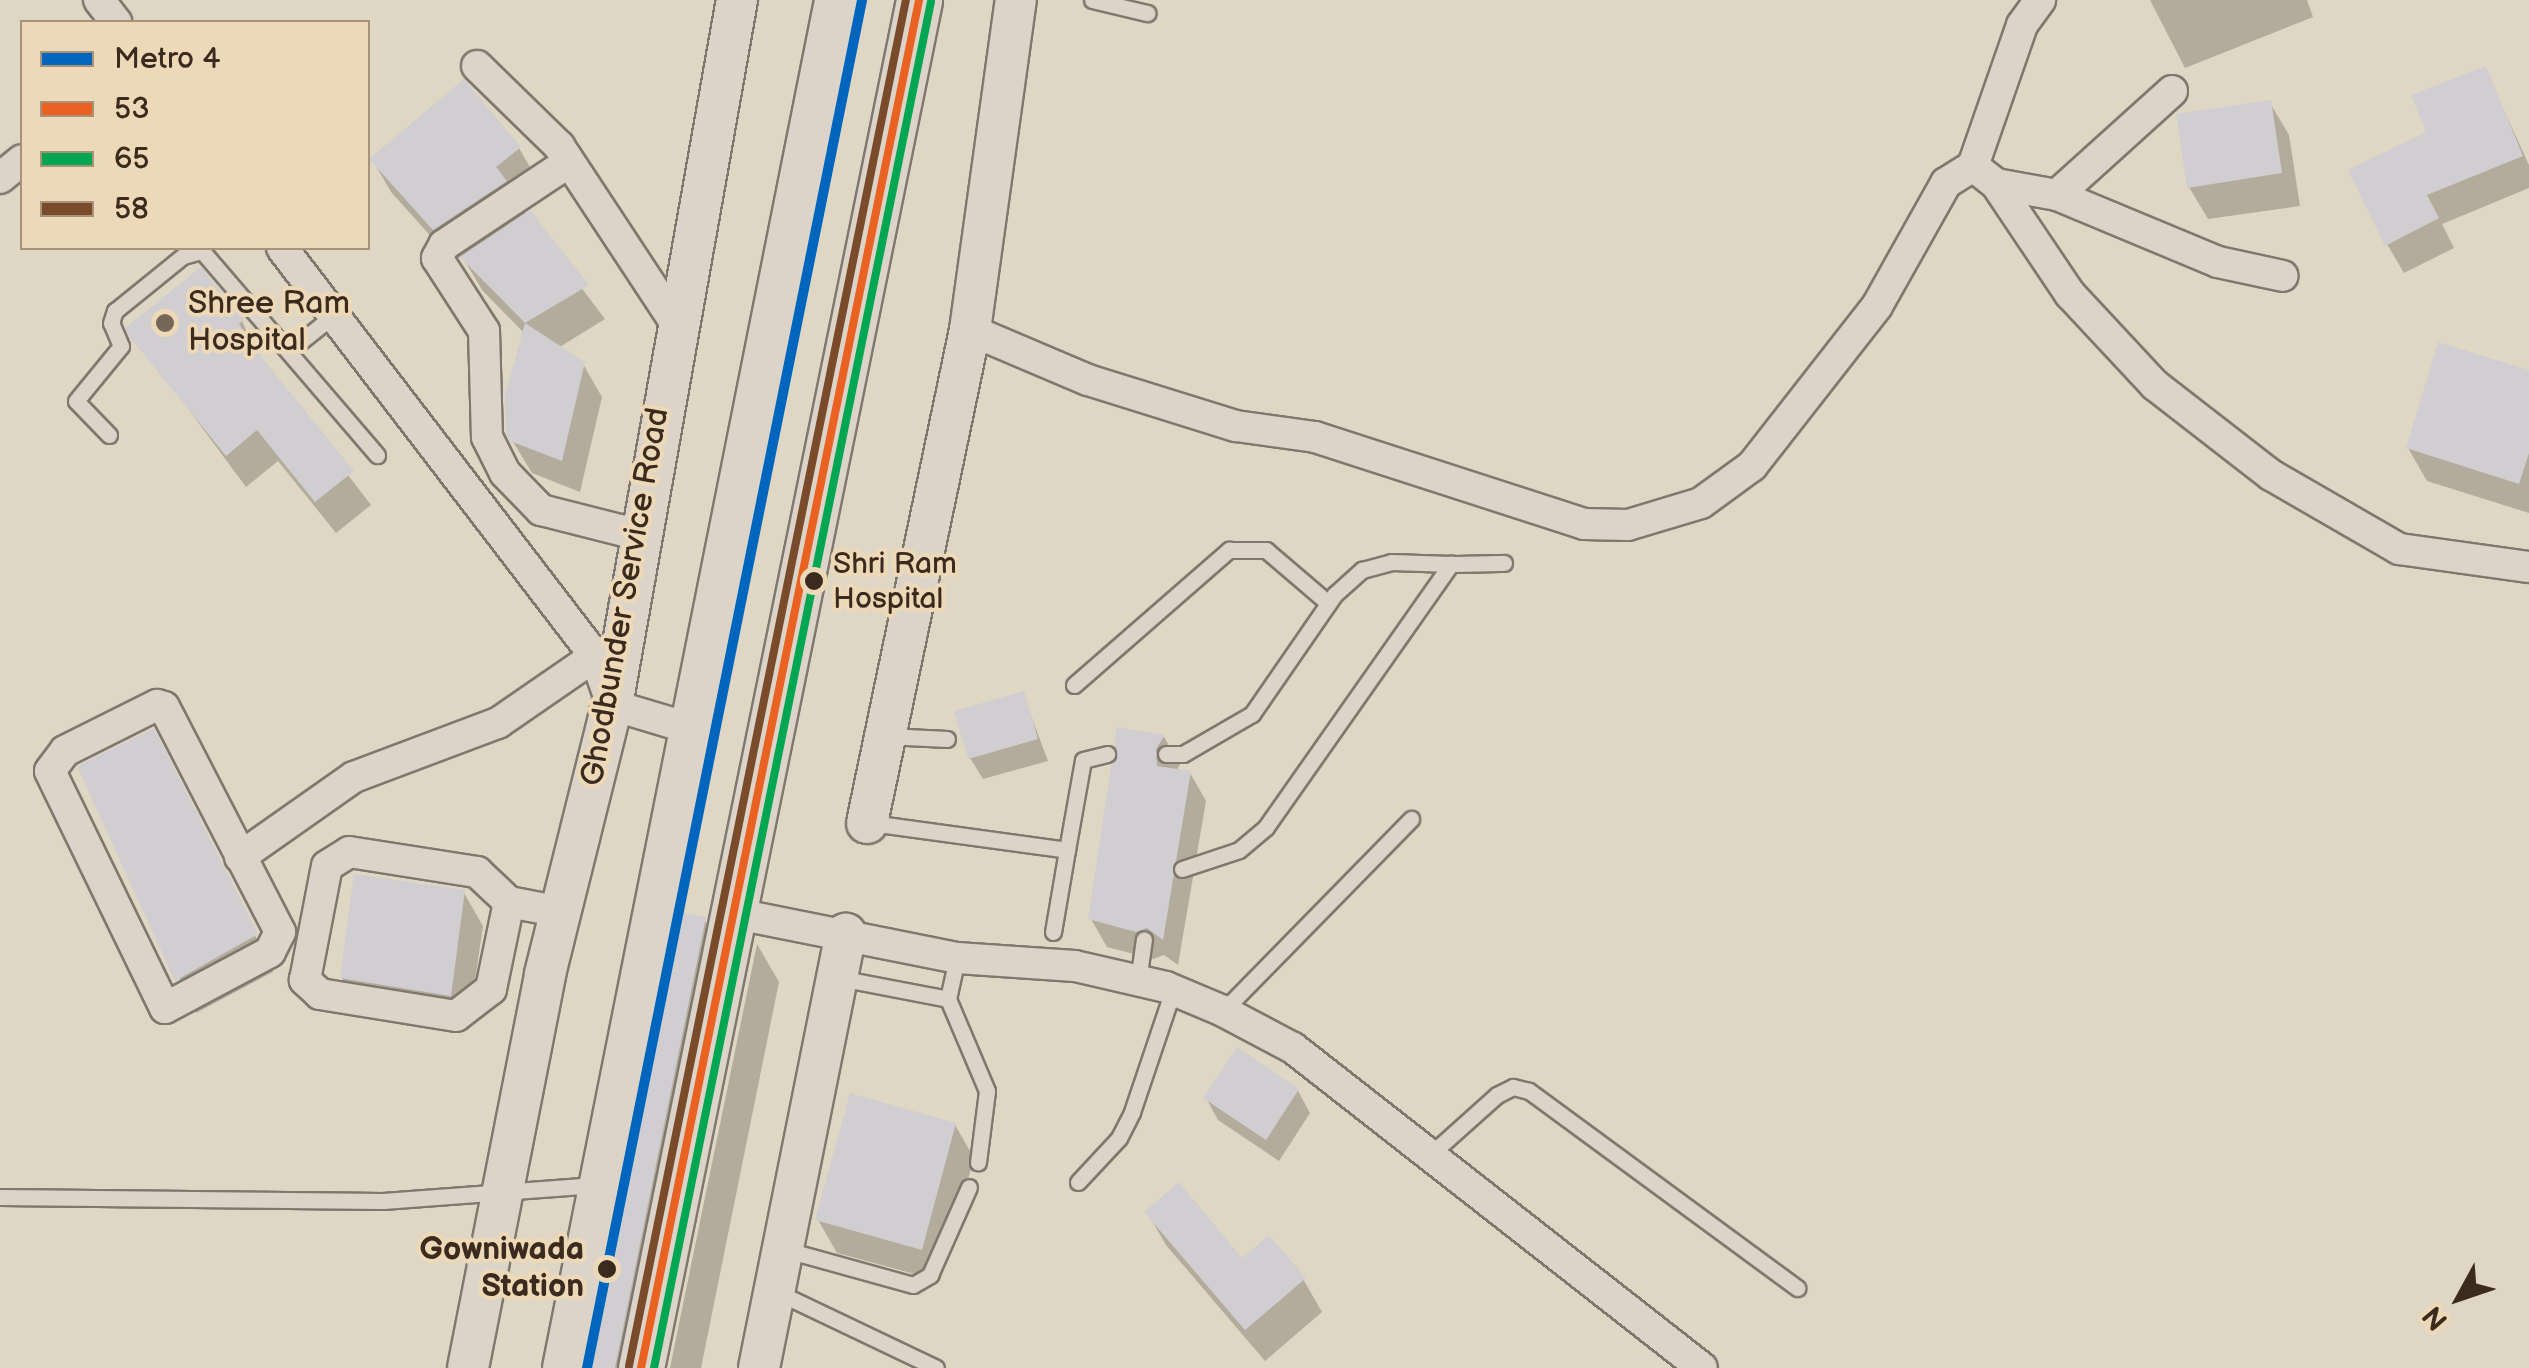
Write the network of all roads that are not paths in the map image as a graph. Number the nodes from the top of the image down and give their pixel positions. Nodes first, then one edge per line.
1 (737, 0) edge
2 (837, 0) edge
3 (919, 0) edge
4 (1016, 0) edge
5 (1092, 0) edge
6 (2040, 0) edge
7 (1147, 13) dead end
8 (477, 66) dead end
9 (2172, 91) dead end
10 (20, 162) edge
11 (569, 162) junction
12 (1984, 175) junction
13 (0, 178) edge
14 (2057, 196) junction
15 (284, 250) edge
16 (2283, 276) dead end
17 (334, 316) junction
18 (675, 322) junction
19 (970, 330) junction
20 (290, 350) junction
21 (109, 435) dead end
22 (377, 456) dead end
23 (640, 535) junction
24 (1504, 563) dead end
25 (1452, 564) junction
26 (2529, 568) edge
27 (1328, 602) junction
28 (595, 656) junction
29 (1074, 685) dead end
30 (612, 706) junction
31 (692, 729) junction
32 (885, 736) junction
33 (948, 739) dead end
34 (1106, 754) dead end
35 (1166, 754) dead end
36 (1412, 819) dead end
37 (867, 822) joint
38 (1067, 850) junction
39 (240, 857) junction
40 (1182, 869) dead end
41 (509, 902) junction
42 (561, 912) junction
43 (732, 913) junction
44 (1053, 932) dead end
45 (846, 934) junction
46 (1144, 939) dead end
47 (957, 958) junction
48 (496, 964) junction
49 (545, 974) junction
50 (839, 978) junction
51 (1138, 980) junction
52 (1174, 990) junction
53 (948, 999) junction
54 (1223, 1011) junction
55 (1431, 1154) junction
56 (978, 1162) dead end
57 (1078, 1182) dead end
58 (601, 1185) junction
59 (969, 1187) dead end
60 (506, 1190) junction
61 (0, 1197) edge
62 (783, 1249) junction
63 (1797, 1288) dead end
64 (774, 1290) junction
65 (468, 1368) edge
66 (565, 1368) edge
67 (641, 1368) edge
68 (758, 1368) edge
69 (936, 1368) edge
70 (1702, 1368) edge

1 - 18 street, Ghodbunder Service Road
2 - 31 main road
3 - 43 main road
4 - 19 street
5 - 7 lane
6 - 12 street
8 - 11 street
9 - 14 street
10 - 13 street
11 - 18 street
11 - 23 street
12 - 14 street
12 - 19 street
12 - 26 street
14 - 16 street
15 - 17 street
17 - 20 lane
17 - 28 street
18 - 23 street, Ghodbunder Service Road
19 - 32 street
20 - 21 lane
20 - 22 lane
23 - 30 street, Ghodbunder Service Road
24 - 25 lane
25 - 27 lane
25 - 40 lane
27 - 29 lane
27 - 35 lane
28 - 30 street
28 - 39 street
30 - 31 street
30 - 42 street, Ghodbunder Service Road
31 - 58 main road
32 - 33 lane
32 - 37 street
34 - 38 lane
36 - 54 lane
37 - 38 lane
38 - 44 lane
39 - 39 street
41 - 42 street
41 - 48 street
41 - 48 street
42 - 49 street, Ghodbunder Service Road
43 - 45 street
43 - 67 main road
45 - 47 street
45 - 50 street
46 - 51 lane
47 - 51 street
47 - 53 lane
48 - 49 street
49 - 60 street, Ghodbunder Service Road
50 - 53 lane
50 - 62 street
51 - 52 street
52 - 54 street
52 - 57 lane
53 - 56 lane
54 - 55 street
55 - 63 lane
55 - 70 street
58 - 60 lane
58 - 66 main road
59 - 62 lane
60 - 61 lane
60 - 65 street, Ghodbunder Service Road
62 - 64 street
64 - 68 street
64 - 69 lane

